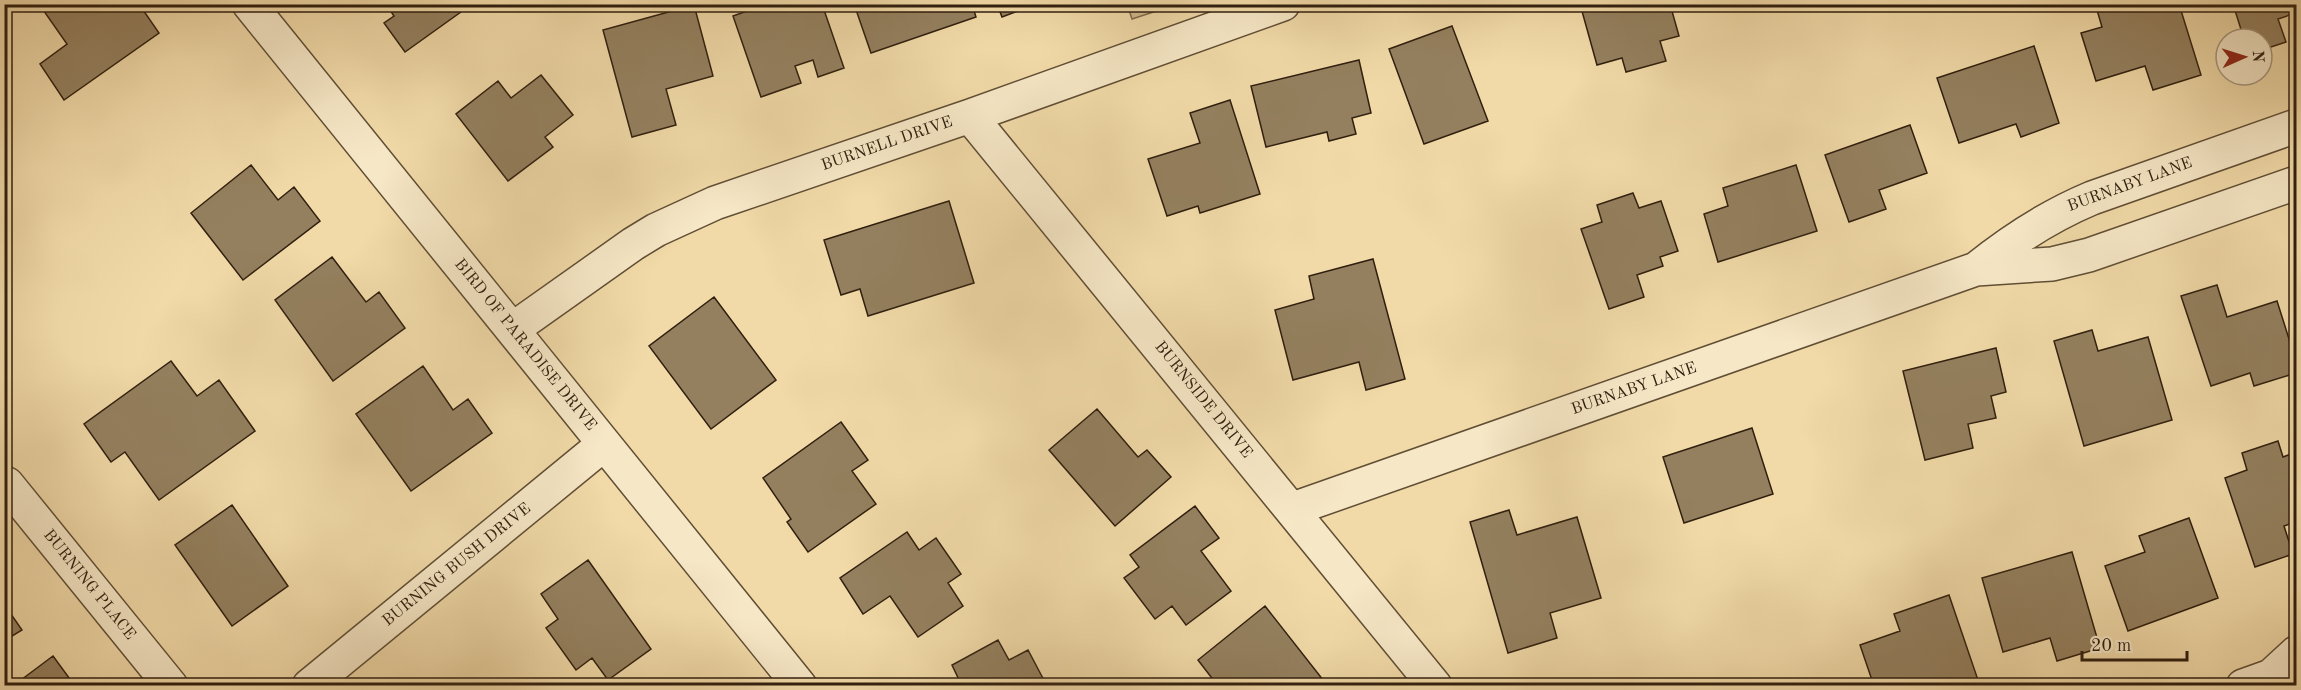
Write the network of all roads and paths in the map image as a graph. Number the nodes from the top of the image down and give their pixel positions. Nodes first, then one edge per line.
1 (249, 4) edge
2 (1283, 4) edge
3 (970, 116) junction
4 (2296, 126) edge
5 (2296, 183) edge
6 (1976, 268) junction
7 (513, 329) junction
8 (604, 444) junction
9 (5, 481) edge
10 (1293, 509) junction
11 (2296, 652) edge
12 (2270, 679) edge
13 (171, 686) edge
14 (309, 686) edge
15 (800, 686) edge
16 (1436, 686) edge

1 - 7 street, BIRD OF PARADISE DRIVE
2 - 3 street, BURNELL DRIVE
3 - 7 street, BURNELL DRIVE
3 - 10 street, BURNSIDE DRIVE
4 - 6 street, BURNABY LANE
5 - 6 street, BURNABY LANE
6 - 10 street, BURNABY LANE
7 - 8 street, BIRD OF PARADISE DRIVE
8 - 14 street, BURNING BUSH DRIVE
8 - 15 street, BIRD OF PARADISE DRIVE
9 - 13 street, BURNING PLACE
10 - 16 street, BURNSIDE DRIVE
11 - 12 street

